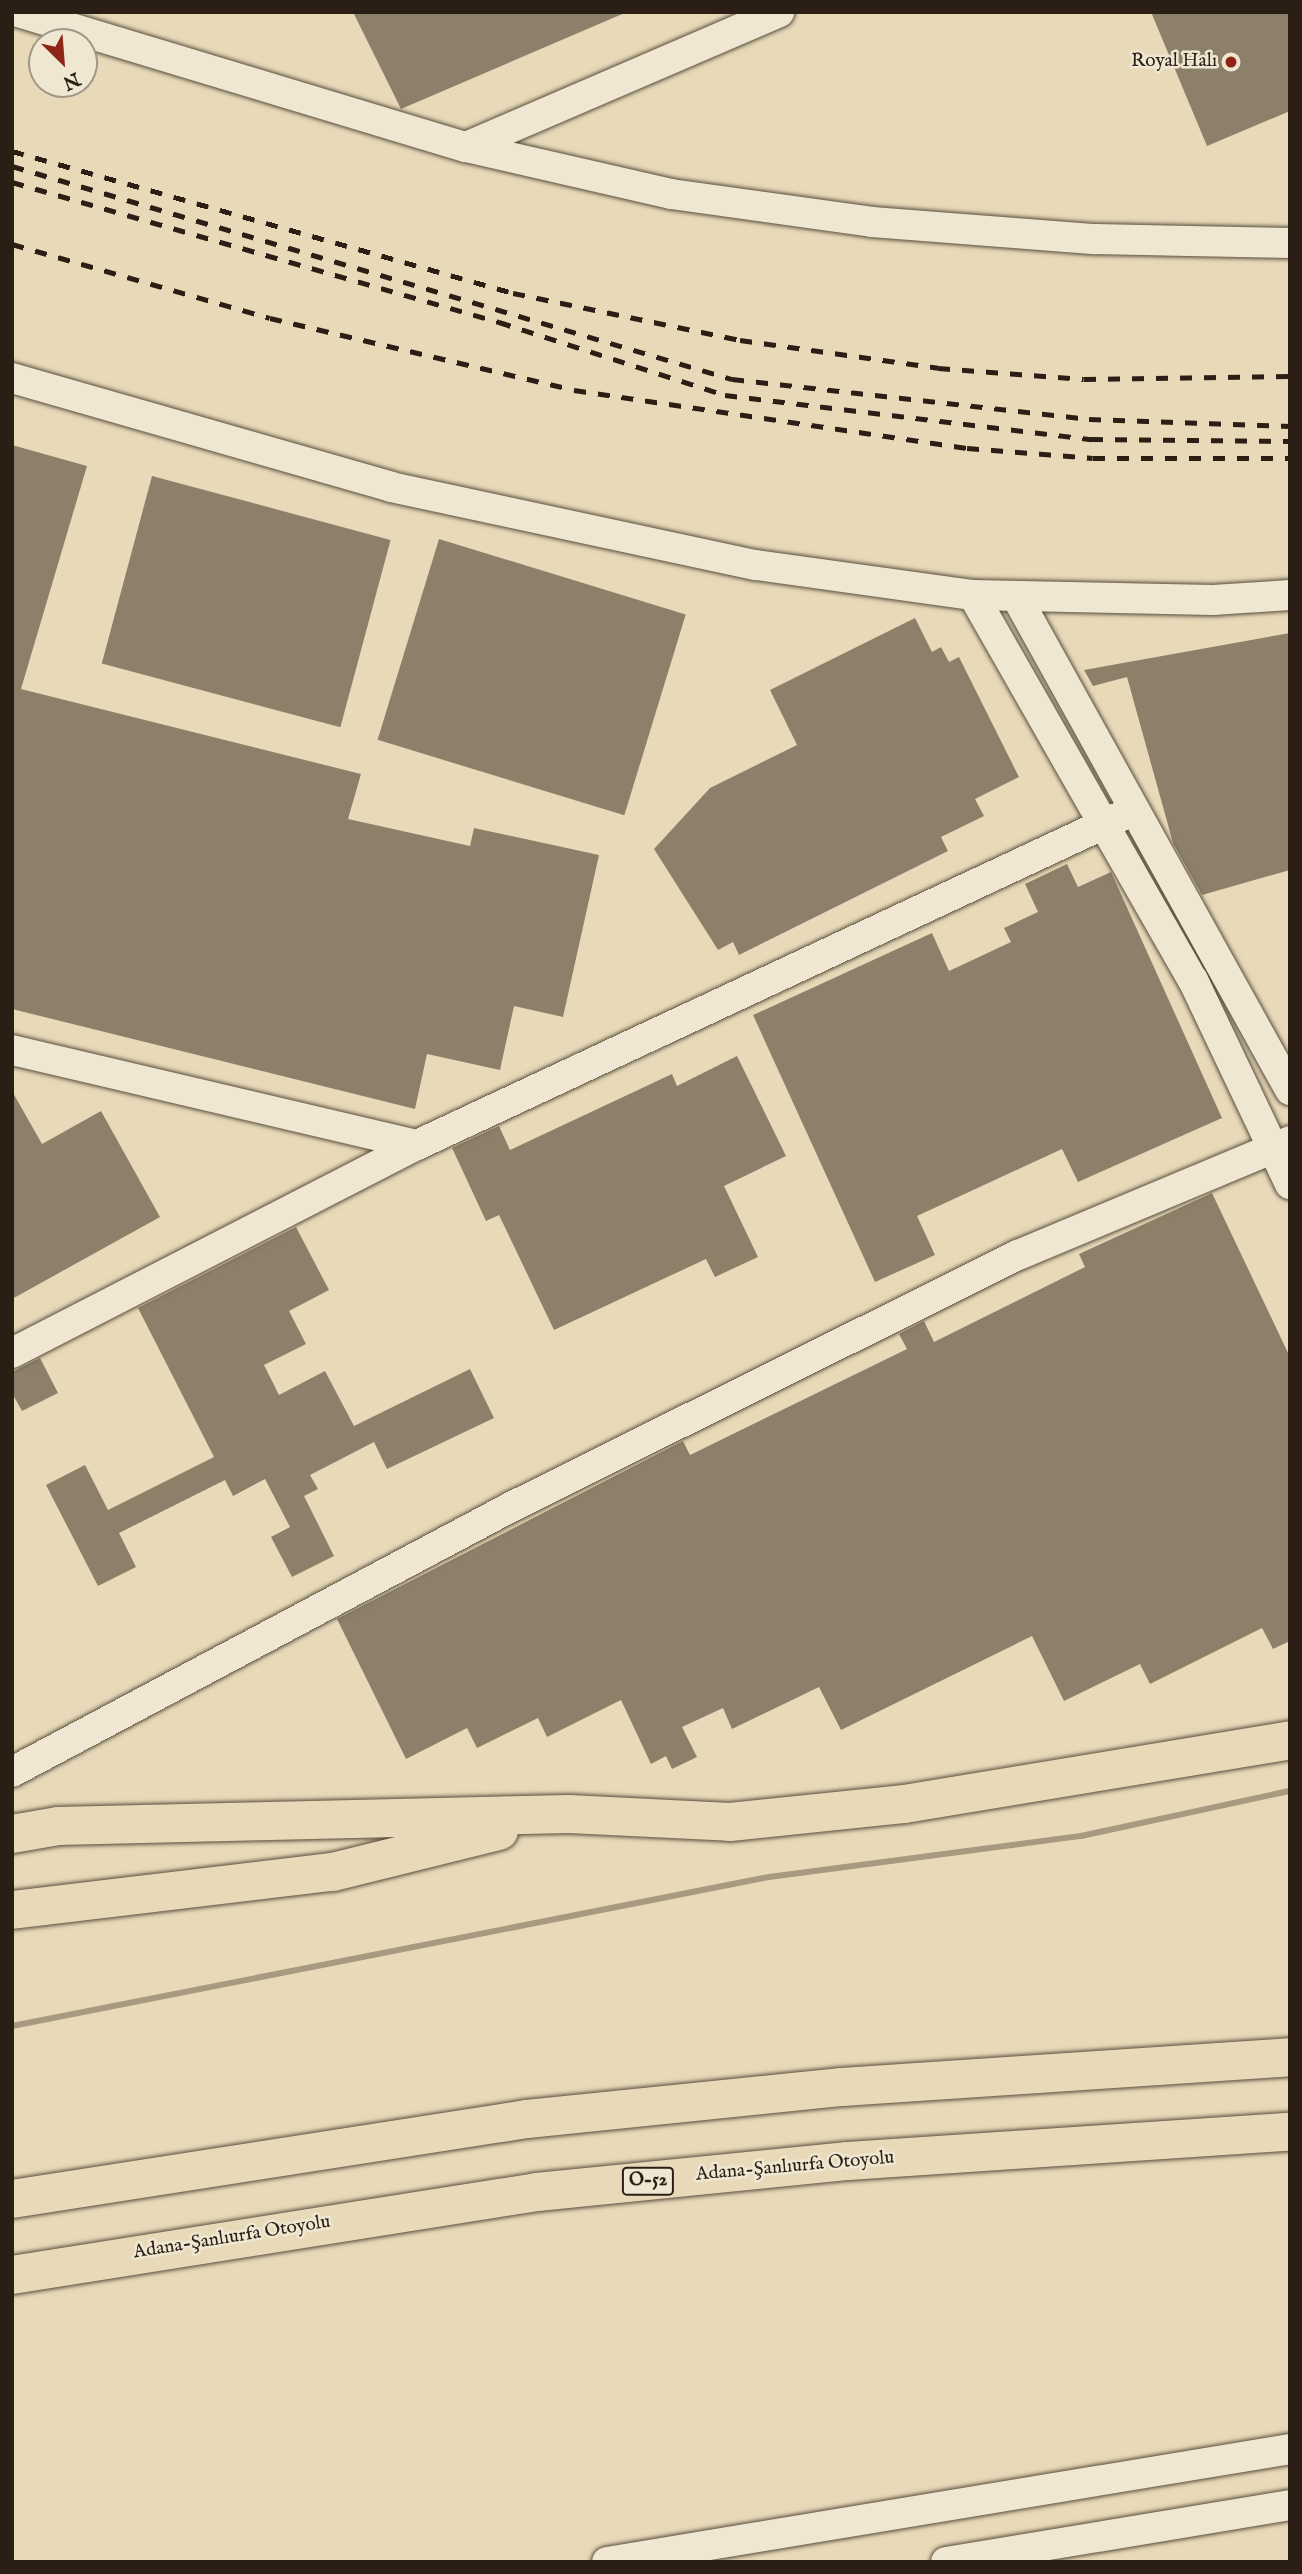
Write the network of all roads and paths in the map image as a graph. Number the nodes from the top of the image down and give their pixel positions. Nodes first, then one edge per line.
1 (18, 12) edge
2 (89, 12) edge
3 (779, 12) edge
4 (109, 40) junction
5 (466, 147) junction
6 (1290, 243) edge
7 (12, 378) edge
8 (973, 595) junction
9 (1290, 595) edge
10 (1016, 596) junction
11 (1135, 810) junction
12 (1105, 823) junction
13 (12, 1050) edge
14 (1290, 1090) edge
15 (1282, 1144) edge
16 (417, 1145) junction
17 (1290, 1184) edge
18 (12, 1353) edge
19 (1290, 1740) edge
20 (12, 1772) edge
21 (569, 1814) junction
22 (12, 1834) edge
23 (12, 1910) edge
24 (1290, 2057) edge
25 (1290, 2132) edge
26 (12, 2199) edge
27 (12, 2275) edge
28 (1290, 2449) edge
29 (1290, 2505) edge
30 (607, 2562) edge
31 (946, 2562) edge

1 - 4 street
2 - 4 street
3 - 5 street
4 - 5 street
5 - 6 street
7 - 8 street
8 - 10 street
8 - 12 street
9 - 10 street
10 - 11 street
11 - 12 street
11 - 14 street
12 - 15 street
12 - 16 street
13 - 16 street
15 - 17 street
15 - 20 street
16 - 18 street
19 - 21 main road
21 - 22 main road
21 - 23 main road
24 - 26 main road
25 - 27 main road, Adana-Şanlıurfa Otoyolu / O-52
28 - 30 street
29 - 31 street

